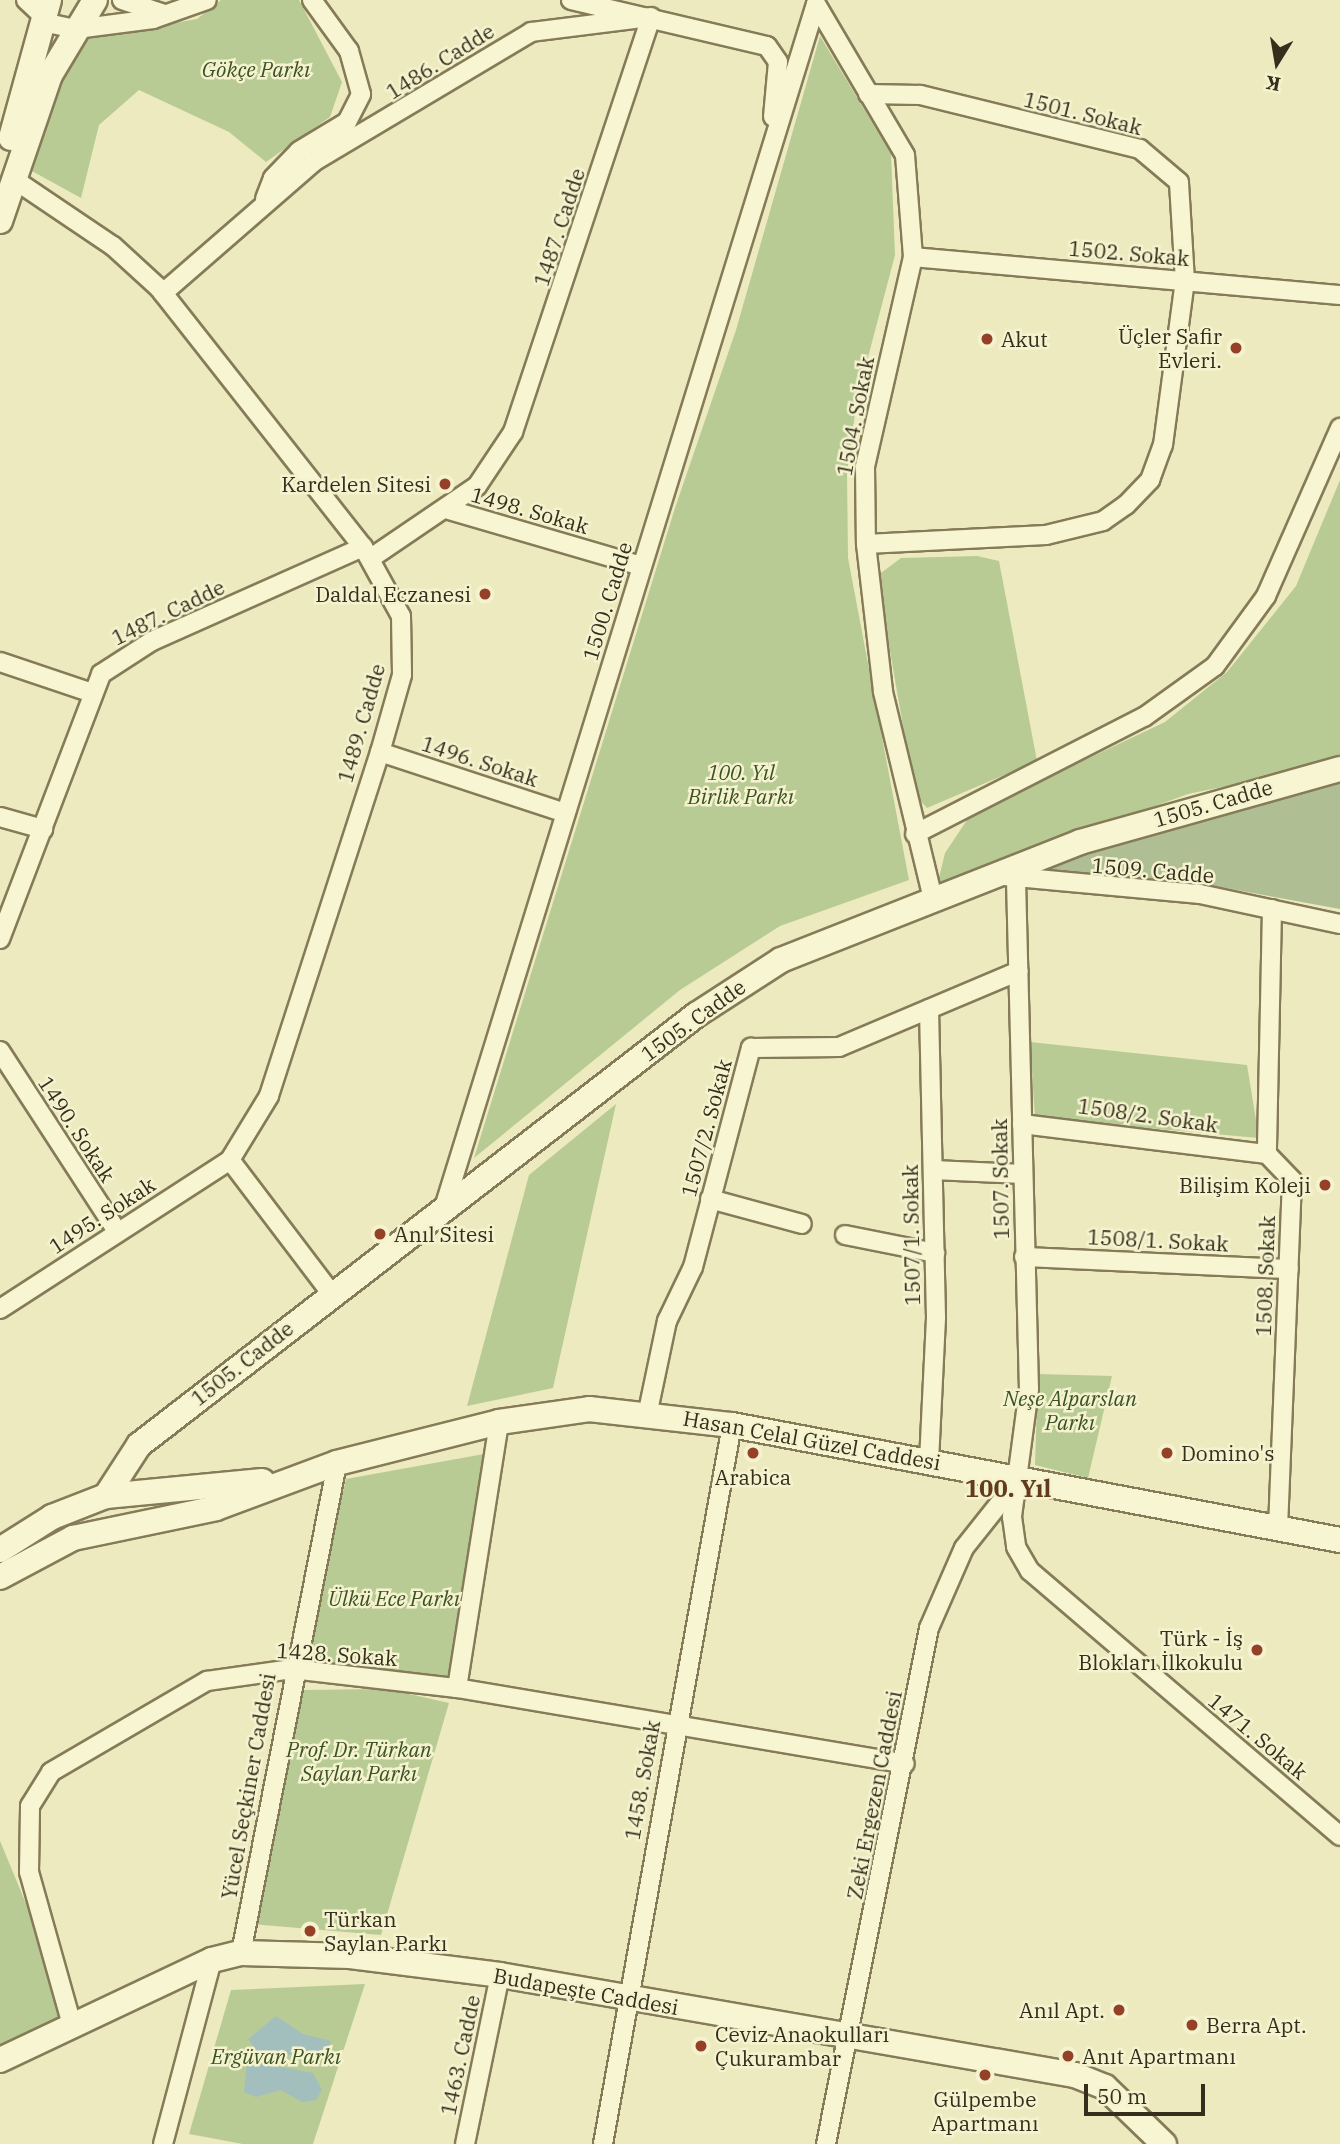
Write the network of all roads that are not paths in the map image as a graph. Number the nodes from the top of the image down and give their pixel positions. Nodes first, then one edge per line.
1 (26, 0) edge
2 (95, 0) edge
3 (122, 0) edge
4 (207, 0) edge
5 (312, 0) edge
6 (571, 0) edge
7 (816, 5) joint
8 (47, 10) edge
9 (167, 15) junction
10 (651, 17) junction
11 (76, 29) junction
12 (868, 94) junction
13 (770, 153) junction
14 (5, 180) edge
15 (263, 203) junction
16 (0, 221) edge
17 (913, 257) junction
18 (1185, 281) junction
19 (163, 293) junction
20 (1340, 295) edge
21 (1340, 428) edge
22 (446, 509) junction
23 (866, 544) junction
24 (367, 552) junction
25 (641, 566) junction
26 (0, 662) edge
27 (92, 692) junction
28 (380, 752) junction
29 (1340, 769) edge
30 (565, 813) junction
31 (0, 817) edge
32 (43, 829) junction
33 (915, 834) junction
34 (1009, 877) junction
35 (933, 898) junction
36 (1272, 909) junction
37 (1340, 924) edge
38 (0, 939) edge
39 (1019, 971) junction
40 (929, 1009) junction
41 (0, 1051) edge
42 (1022, 1124) junction
43 (1267, 1154) junction
44 (230, 1160) junction
45 (933, 1170) junction
46 (1023, 1174) junction
47 (710, 1199) junction
48 (443, 1211) junction
49 (802, 1224) dead end
50 (117, 1231) junction
51 (845, 1235) dead end
52 (935, 1254) junction
53 (1024, 1257) junction
54 (1289, 1269) junction
55 (331, 1293) junction
56 (0, 1309) edge
57 (648, 1410) junction
58 (499, 1422) junction
59 (732, 1425) junction
60 (139, 1445) junction
61 (929, 1460) junction
62 (337, 1463) junction
63 (1020, 1478) junction
64 (286, 1479) junction
65 (148, 1490) junction
66 (106, 1496) junction
67 (153, 1522) junction
68 (1278, 1528) junction
69 (119, 1530) junction
70 (1340, 1540) edge
71 (0, 1550) edge
72 (0, 1577) edge
73 (292, 1670) junction
74 (457, 1688) junction
75 (674, 1726) junction
76 (905, 1764) junction
77 (1340, 1836) edge
78 (241, 1953) junction
79 (212, 1960) junction
80 (500, 1975) junction
81 (629, 1999) junction
82 (72, 2025) junction
83 (850, 2035) junction
84 (0, 2060) edge
85 (163, 2144) edge
86 (465, 2144) edge
87 (603, 2144) edge
88 (827, 2144) edge
89 (1164, 2144) edge

1 - 8 street
2 - 11 street
3 - 9 street
4 - 9 street
5 - 15 street
6 - 10 street
7 - 12 street, 1504. Sokak
7 - 13 street, 1500. Cadde
8 - 11 street
8 - 14 street
9 - 11 street
10 - 13 street, 1486. Cadde
10 - 15 street, 1486. Cadde
10 - 22 street, 1487. Cadde
11 - 14 street
12 - 17 street, 1504. Sokak
12 - 18 street, 1501. Sokak
13 - 25 street, 1500. Cadde
14 - 16 street
14 - 19 street, 1489. Cadde
15 - 19 street, 1486. Cadde
17 - 18 street, 1502. Sokak
17 - 23 street, 1504. Sokak
18 - 20 street, 1502. Sokak
18 - 23 street, 1501. Sokak
19 - 24 street, 1489. Cadde
21 - 33 street
22 - 24 street, 1487. Cadde
22 - 25 street, 1498. Sokak
23 - 33 street, 1504. Sokak
24 - 27 street, 1487. Cadde
24 - 28 street, 1489. Cadde
25 - 30 street, 1500. Cadde
26 - 27 street
27 - 32 street, 1487. Cadde
28 - 30 street, 1496. Sokak
28 - 44 street, 1489. Cadde
29 - 34 street, 1505. Cadde
30 - 48 street, 1500. Cadde
31 - 32 street
32 - 38 street, 1487. Cadde
33 - 35 street, 1504. Sokak
34 - 35 street, 1505. Cadde
34 - 36 street, 1509. Cadde
34 - 39 street, 1507. Sokak
35 - 48 street, 1505. Cadde
36 - 37 street, 1509. Cadde
36 - 43 street
39 - 40 street, 1507/2. Sokak
39 - 42 street, 1507. Sokak
40 - 45 street, 1507/1. Sokak
40 - 47 street, 1507/2. Sokak
41 - 50 street, 1490. Sokak
42 - 43 street, 1508/2. Sokak
42 - 46 street, 1507. Sokak
43 - 54 street, 1508. Sokak
44 - 50 street, 1495. Sokak
44 - 55 street
45 - 46 street
45 - 52 street, 1507/1. Sokak
46 - 53 street, 1507. Sokak
47 - 49 street
47 - 57 street, 1507/2. Sokak
48 - 55 street, 1505. Cadde
50 - 56 street, 1495. Sokak
51 - 52 street
52 - 61 street, 1507/1. Sokak
53 - 54 street, 1508/1. Sokak
53 - 63 street, 1507. Sokak
54 - 68 street, 1508. Sokak
55 - 60 street, 1505. Cadde
57 - 58 street, Hasan Celal Güzel Caddesi
57 - 59 street, Hasan Celal Güzel Caddesi
58 - 62 street, Hasan Celal Güzel Caddesi
58 - 74 street
59 - 61 street, Hasan Celal Güzel Caddesi
59 - 75 street, 1458. Sokak
60 - 65 street
60 - 66 street, 1505. Cadde
61 - 63 street, Hasan Celal Güzel Caddesi
62 - 64 street, Hasan Celal Güzel Caddesi
62 - 73 street, Yücel Seçkiner Caddesi
63 - 68 street, Hasan Celal Güzel Caddesi
63 - 76 street, Zeki Ergezen Caddesi
63 - 77 street, 1471. Sokak
64 - 65 street, Hasan Celal Güzel Caddesi
64 - 67 street, Hasan Celal Güzel Caddesi
65 - 66 street, Hasan Celal Güzel Caddesi
65 - 67 street
66 - 69 street
66 - 71 street
67 - 69 street, Hasan Celal Güzel Caddesi
68 - 70 street, Hasan Celal Güzel Caddesi
69 - 72 street, Hasan Celal Güzel Caddesi
73 - 74 street, 1428. Sokak
73 - 78 street, Yücel Seçkiner Caddesi
73 - 82 street, 1428. Sokak
74 - 75 street, 1428. Sokak
75 - 76 street, 1428. Sokak
75 - 81 street, 1458. Sokak
76 - 83 street, Zeki Ergezen Caddesi
78 - 79 street, Budapeşte Caddesi
78 - 80 street, Budapeşte Caddesi
79 - 82 street, Budapeşte Caddesi
79 - 85 street
80 - 81 street, Budapeşte Caddesi
80 - 86 street, 1463. Cadde
81 - 83 street, Budapeşte Caddesi
81 - 87 street, 1458. Sokak
82 - 84 street, Budapeşte Caddesi
83 - 88 street, Zeki Ergezen Caddesi
83 - 89 street, Budapeşte Caddesi

